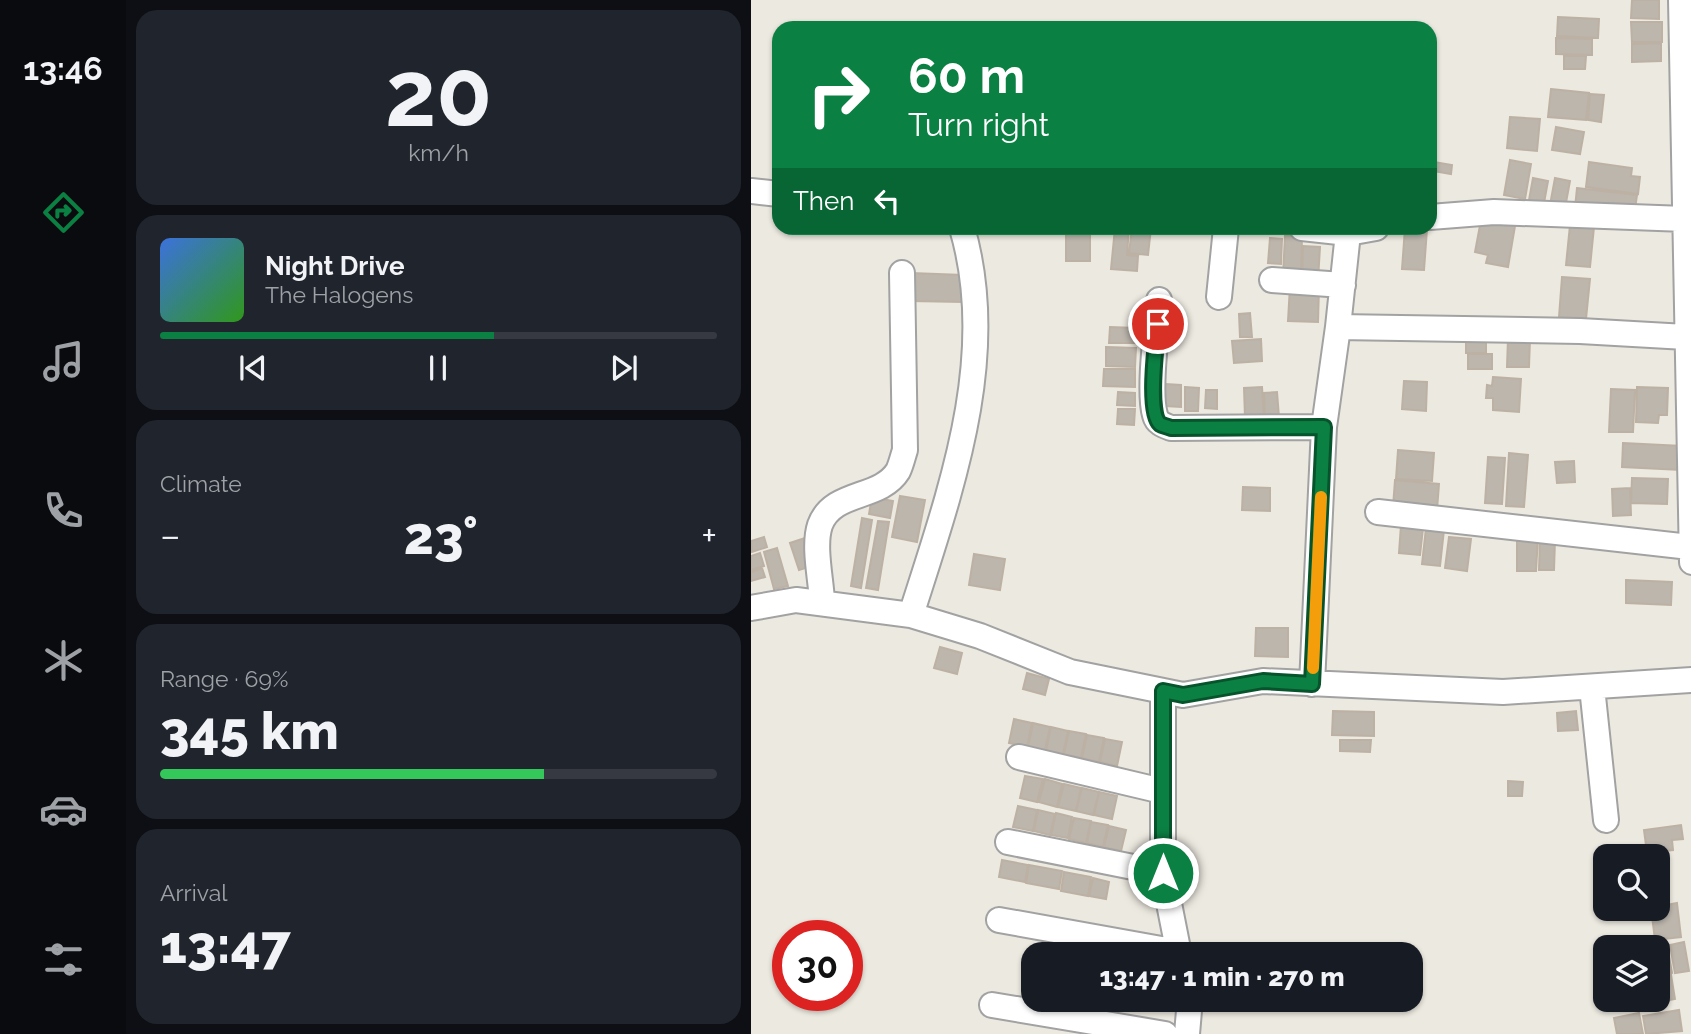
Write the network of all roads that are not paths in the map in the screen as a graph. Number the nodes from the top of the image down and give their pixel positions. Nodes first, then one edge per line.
1 (1681, 0) edge
2 (1687, 50) edge
3 (1687, 151) edge
4 (751, 191) edge
5 (772, 193) edge
6 (1437, 216) edge
7 (1687, 226) edge
8 (964, 235) edge
9 (1225, 235) edge
10 (1348, 235) edge
11 (902, 273) dead end
12 (1272, 280) dead end
13 (1343, 285) junction
14 (1219, 297) dead end
15 (1159, 300) dead end
16 (1338, 327) junction
17 (1687, 329) edge
18 (1324, 427) junction
19 (1377, 512) dead end
20 (1691, 555) edge
21 (822, 601) junction
22 (751, 608) edge
23 (911, 615) junction
24 (1691, 680) edge
25 (1312, 684) junction
26 (1592, 687) junction
27 (1163, 691) junction
28 (1019, 757) dead end
29 (1162, 791) junction
30 (1606, 820) dead end
31 (1008, 842) dead end
32 (1163, 873) junction
33 (999, 920) dead end
34 (1118, 942) edge
35 (1176, 942) edge
36 (992, 1005) dead end
37 (1189, 1012) edge
38 (1165, 1034) edge
39 (1187, 1034) edge

1 - 2 street
2 - 3 street
3 - 7 street
4 - 5 street
6 - 7 street
7 - 17 street
8 - 23 street
9 - 14 street
10 - 13 street
11 - 21 street
12 - 13 street
13 - 16 street
15 - 18 street
16 - 17 street
16 - 18 street
17 - 20 street
18 - 25 street
19 - 20 street
21 - 22 street
21 - 23 street
23 - 27 street
24 - 26 street
25 - 26 street
25 - 27 street
26 - 30 street
27 - 29 street
28 - 29 street
29 - 32 street
31 - 32 street
32 - 35 street
33 - 34 street
36 - 38 street
37 - 39 street

